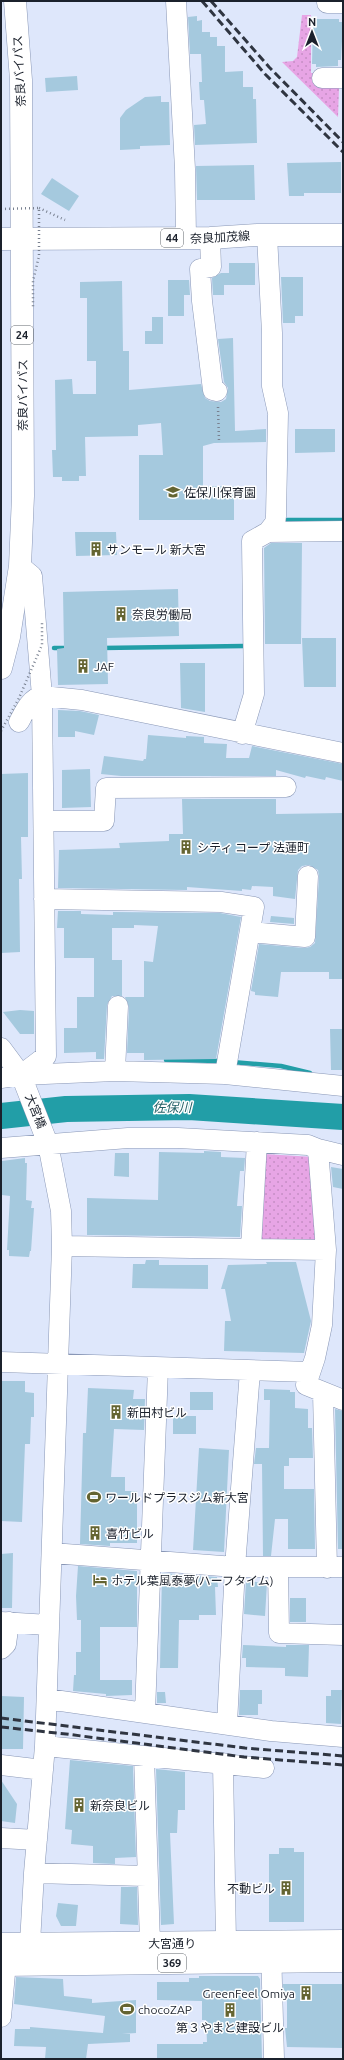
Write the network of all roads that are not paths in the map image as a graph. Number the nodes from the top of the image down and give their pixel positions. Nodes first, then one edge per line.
1 (15, 1) edge
2 (176, 1) edge
3 (322, 78) dead end
4 (343, 78) edge
5 (267, 235) junction
6 (343, 235) edge
7 (186, 238) junction
8 (210, 238) junction
9 (11, 239) edge
10 (217, 398) road end
11 (343, 531) edge
12 (268, 532) junction
13 (20, 566) junction
14 (1, 668) edge
15 (42, 696) junction
16 (7, 725) edge
17 (242, 734) junction
18 (42, 742) junction
19 (343, 754) edge
20 (286, 787) dead end
21 (44, 820) junction
22 (308, 876) dead end
23 (44, 899) junction
24 (250, 932) junction
25 (118, 1006) dead end
26 (1, 1048) edge
27 (115, 1071) junction
28 (225, 1074) junction
29 (1, 1078) edge
30 (23, 1081) junction
31 (343, 1086) edge
32 (47, 1140) junction
33 (257, 1142) junction
34 (1, 1148) edge
35 (318, 1149) junction
36 (343, 1155) edge
37 (62, 1246) junction
38 (251, 1248) junction
39 (326, 1250) junction
40 (1, 1362) edge
41 (58, 1364) junction
42 (158, 1368) junction
43 (250, 1371) junction
44 (310, 1372) junction
45 (323, 1392) junction
46 (343, 1400) edge
47 (52, 1553) junction
48 (151, 1562) junction
49 (235, 1567) junction
50 (278, 1567) junction
51 (335, 1568) edge
52 (5, 1622) edge
53 (49, 1625) junction
54 (343, 1635) edge
55 (1, 1649) edge
56 (47, 1699) junction
57 (145, 1712) junction
58 (227, 1724) junction
59 (343, 1737) edge
60 (45, 1746) junction
61 (144, 1756) junction
62 (223, 1763) junction
63 (1, 1765) edge
64 (264, 1768) dead end
65 (43, 1770) junction
66 (1, 1838) edge
67 (37, 1840) junction
68 (34, 1873) junction
69 (146, 1876) junction
70 (343, 1941) edge
71 (30, 1943) junction
72 (150, 1943) junction
73 (226, 1943) junction
74 (1, 1944) edge
75 (272, 1952) junction
76 (343, 1961) edge
77 (4, 1965) edge
78 (1, 2017) edge
79 (274, 2059) edge

1 - 9 main road, 奈良バイパス / 24
2 - 7 street
3 - 4 street
5 - 6 main road, 奈良加茂線 / 44
5 - 8 main road, 奈良加茂線 / 44
5 - 12 street
7 - 8 main road, 奈良加茂線 / 44
7 - 9 main road, 奈良加茂線 / 44
8 - 10 street
9 - 13 main road, 奈良バイパス / 24
11 - 12 street
12 - 17 street
13 - 14 main road, 奈良バイパス / 24
13 - 15 street
15 - 16 street
15 - 17 street
15 - 18 street
16 - 18 street
17 - 19 street
18 - 21 street
20 - 21 street
21 - 23 street
22 - 24 street
23 - 24 street
23 - 30 street
24 - 28 street
25 - 27 street
26 - 30 street, 大宮橋
27 - 28 street
27 - 30 street
28 - 31 street
29 - 30 street
30 - 32 street, 大宮橋
32 - 33 street
32 - 34 street
32 - 37 street, 大宮橋
33 - 35 street
33 - 38 street
35 - 36 street
35 - 39 street
37 - 38 street
37 - 41 street, 大宮橋
38 - 39 street
39 - 44 street
40 - 41 street
41 - 42 street
41 - 47 street, 大宮橋
42 - 43 street
42 - 48 street
43 - 44 street
43 - 49 street
44 - 45 street
45 - 46 street
45 - 51 street
47 - 48 street
47 - 53 street, 大宮橋
48 - 49 street
48 - 57 street
49 - 50 street
49 - 58 street
50 - 51 street
50 - 54 street
52 - 53 street
52 - 55 street
53 - 56 street, 大宮橋
56 - 57 street
56 - 60 street, 大宮橋
57 - 58 street
58 - 59 street
60 - 61 street
60 - 65 street, 大宮橋
61 - 62 street
61 - 69 street
62 - 64 street
62 - 73 street
63 - 65 street
65 - 67 street, 大宮橋
66 - 67 street
67 - 68 street, 大宮橋
68 - 69 street
68 - 71 street, 大宮橋
69 - 72 street
70 - 75 main road, 大宮通り / 369
71 - 72 main road, 大宮通り / 369
71 - 74 main road, 大宮通り / 369
71 - 77 street
72 - 73 main road, 大宮通り / 369
73 - 75 main road, 大宮通り / 369
75 - 76 main road, 大宮通り / 369
75 - 77 main road, 大宮通り / 369
75 - 79 street
77 - 78 street

